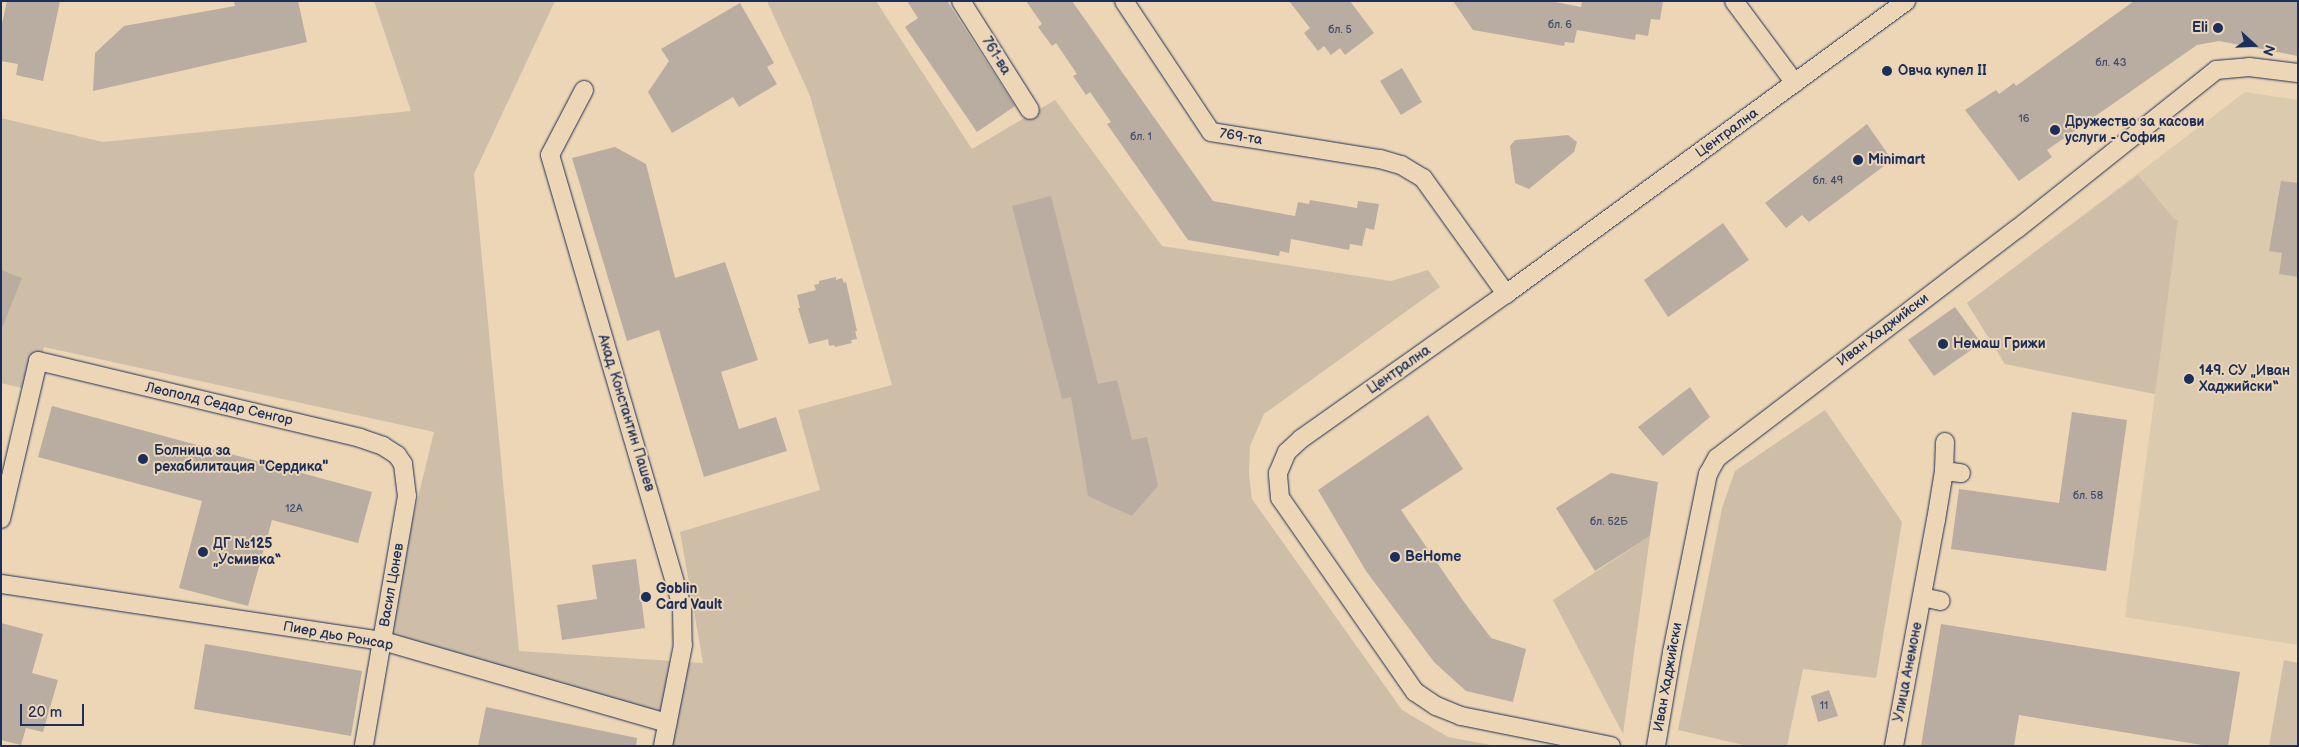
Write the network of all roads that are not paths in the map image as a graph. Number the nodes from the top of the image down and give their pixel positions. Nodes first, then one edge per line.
1 (962, 1) edge
2 (1124, 1) edge
3 (1734, 1) edge
4 (1906, 1) edge
5 (2298, 73) edge
6 (1795, 83) junction
7 (584, 90) dead end
8 (1030, 110) dead end
9 (1506, 294) junction
10 (1945, 442) dead end
11 (397, 455) joint
12 (1, 519) edge
13 (1, 584) edge
14 (1922, 598) junction
15 (1941, 601) dead end
16 (383, 641) junction
17 (667, 723) junction
18 (364, 746) edge
19 (662, 746) edge
20 (1611, 746) edge
21 (1656, 746) edge
22 (1894, 746) edge

1 - 8 street, 761-ва
2 - 9 street, 769-та
3 - 6 street
4 - 6 street, Централна
5 - 21 street, Иван Хаджийски
6 - 9 street, Централна
7 - 17 street, Акад. Константин Пашев
9 - 20 street, Централна
10 - 14 street, Улица Анемоне
11 - 12 street, Леополд Седар Сенгор
11 - 16 street, Васил Цонев
13 - 16 street, Пиер дьо Ронсар
14 - 15 street
14 - 22 street, Улица Анемоне
16 - 17 street, Пиер дьо Ронсар
16 - 18 street, Васил Цонев
17 - 19 street, Акад. Константин Пашев

